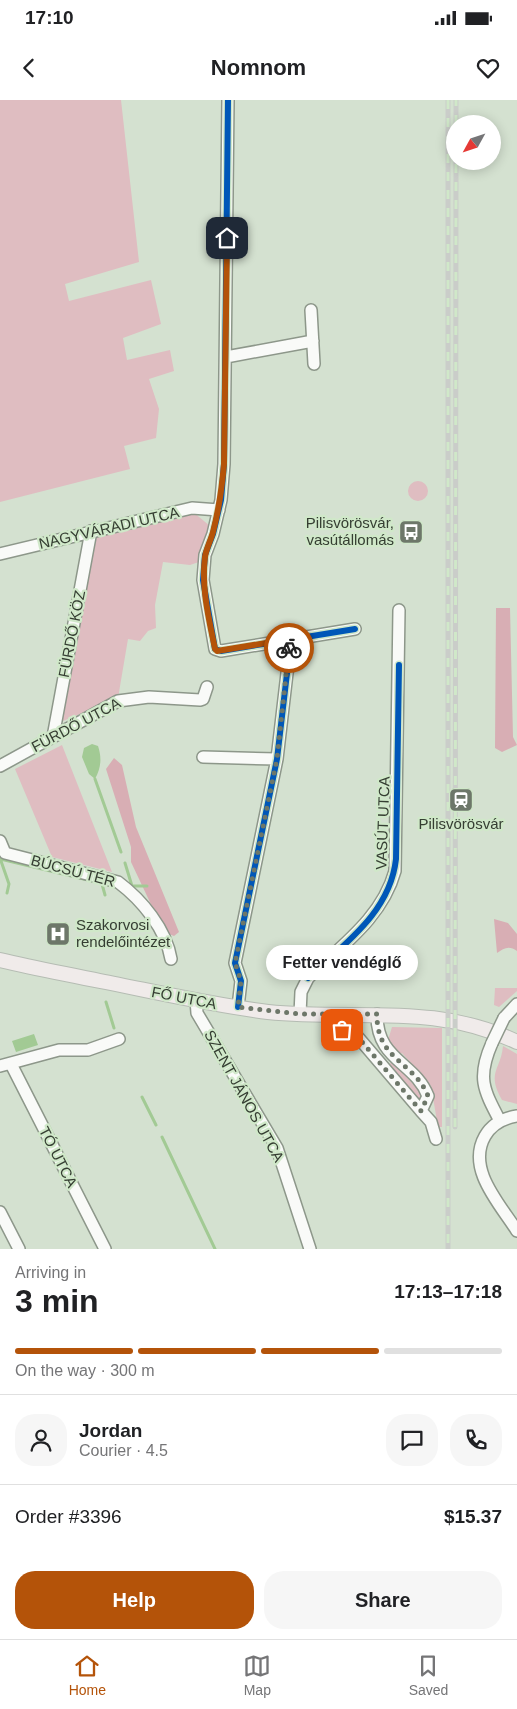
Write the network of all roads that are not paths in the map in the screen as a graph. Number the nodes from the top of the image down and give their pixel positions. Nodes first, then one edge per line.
1 (228, 100) edge
2 (312, 310) dead end
3 (313, 341) junction
4 (226, 357) junction
5 (314, 364) dead end
6 (219, 510) junction
7 (91, 532) junction
8 (0, 554) edge
9 (399, 610) dead end
10 (355, 629) dead end
11 (290, 639) junction
12 (207, 687) dead end
13 (53, 737) junction
14 (203, 757) dead end
15 (277, 759) junction
16 (0, 766) edge
17 (0, 841) edge
18 (0, 960) edge
19 (171, 960) dead end
20 (196, 1000) junction
21 (517, 1004) edge
22 (238, 1007) junction
23 (300, 1014) junction
24 (377, 1014) junction
25 (342, 1030) dead end
26 (119, 1039) dead end
27 (517, 1042) edge
28 (6, 1065) edge
29 (421, 1111) junction
30 (517, 1116) edge
31 (500, 1121) junction
32 (436, 1139) dead end
33 (0, 1212) edge
34 (517, 1231) edge
35 (19, 1249) edge
36 (105, 1249) edge
37 (310, 1249) edge

1 - 4 street
2 - 3 street
3 - 4 street
3 - 5 street
4 - 6 street
6 - 7 street, NAGYVÁRADI UTCA
6 - 11 street
7 - 8 street, NAGYVÁRADI UTCA
7 - 13 street, FÜRDŐ KÖZ
9 - 23 street, VASÚT UTCA
10 - 11 street
11 - 15 street
12 - 13 street, FÜRDŐ UTCA
13 - 16 street, FÜRDŐ UTCA
14 - 15 street
15 - 22 street
17 - 19 street, BÚCSÚ TÉR
18 - 20 main road, FŐ UTCA
20 - 22 main road, FŐ UTCA
20 - 37 street, SZENT JÁNOS UTCA
21 - 31 street, bridge
22 - 23 main road, FŐ UTCA
23 - 24 main road, FŐ UTCA
24 - 27 main road, FŐ UTCA
24 - 29 street
25 - 29 street
26 - 28 street
28 - 36 street, TÓ UTCA
29 - 32 street
30 - 31 street
31 - 34 street
33 - 35 street

